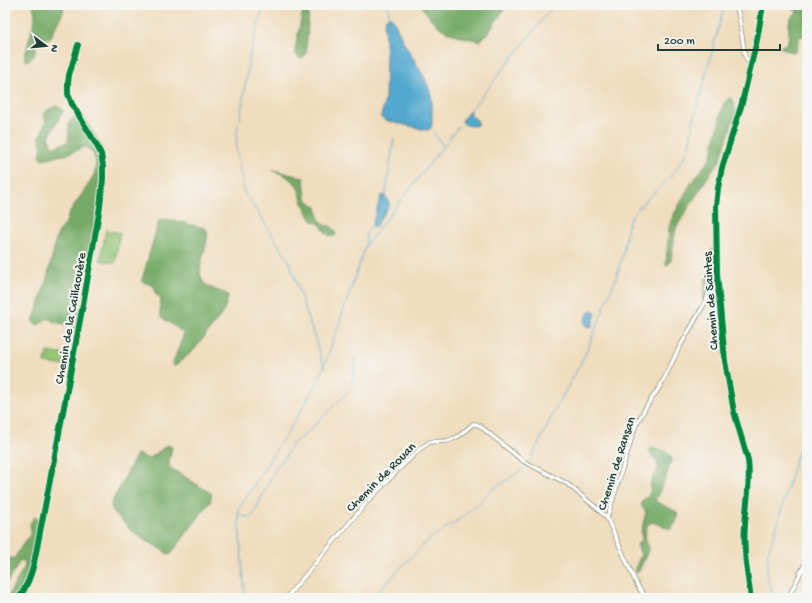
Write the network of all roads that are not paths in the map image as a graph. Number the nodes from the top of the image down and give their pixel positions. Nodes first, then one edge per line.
1 (736, 5) edge
2 (763, 5) edge
3 (78, 45) dead end
4 (750, 64) junction
5 (717, 274) junction
6 (607, 518) junction
7 (807, 560) edge
8 (19, 598) edge
9 (286, 598) edge
10 (646, 598) edge
11 (751, 598) edge
12 (788, 598) edge

1 - 4 street
2 - 4 street, Chemin de Saintes
3 - 8 street, Chemin de la Caillaouère
4 - 5 street, Chemin de Saintes
5 - 6 street, Chemin de Ransan
5 - 11 street, Chemin de Saintes
6 - 9 street, Chemin de Rouan
6 - 10 street, Chemin de Ransan
7 - 12 street

